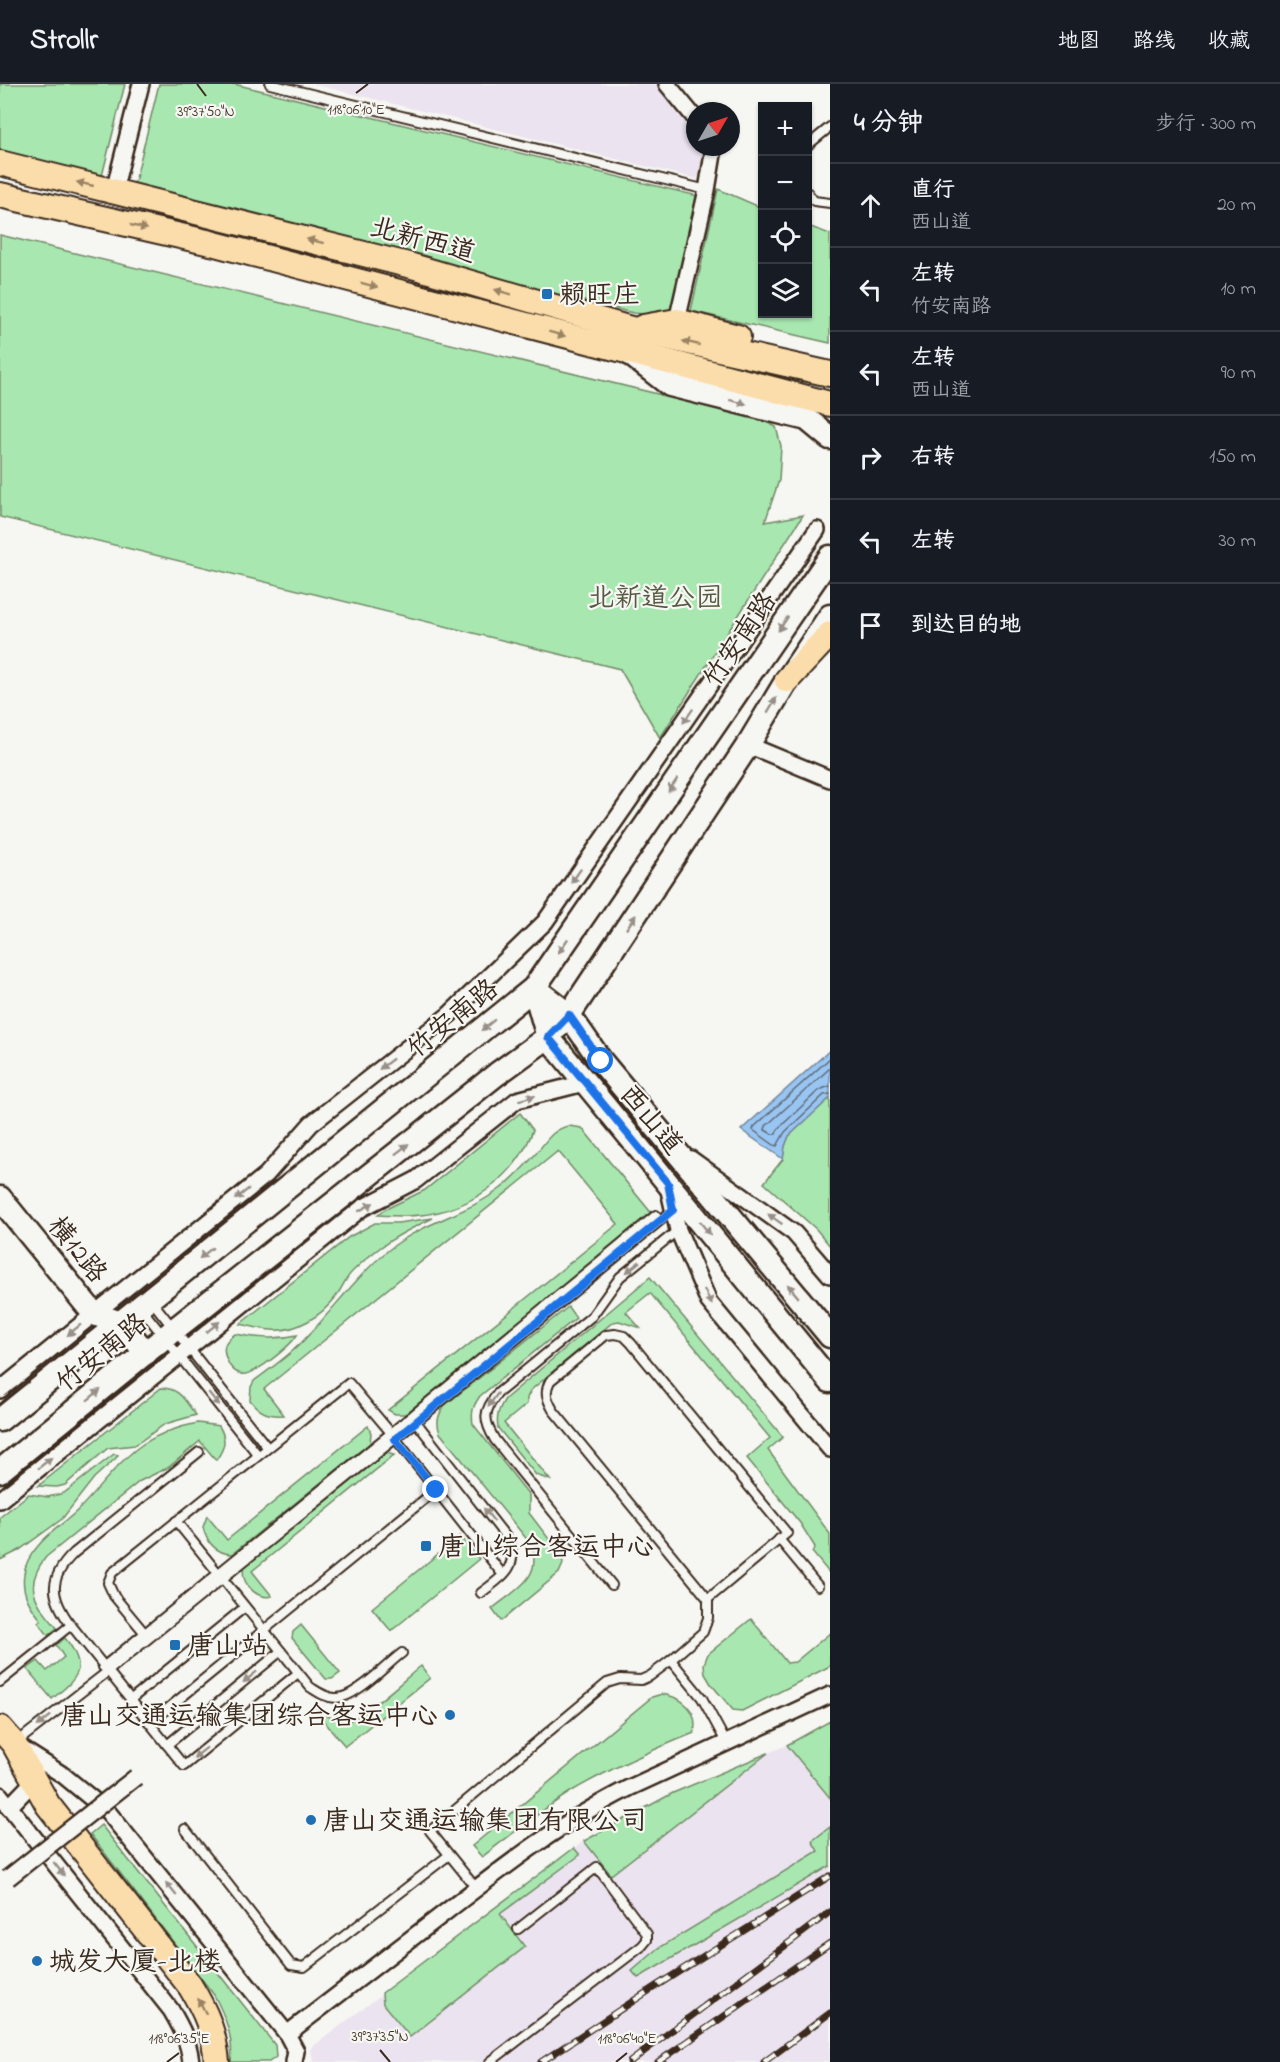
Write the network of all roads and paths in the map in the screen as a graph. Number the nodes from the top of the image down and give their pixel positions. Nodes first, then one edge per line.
1 (141, 84) edge
2 (270, 84) edge
3 (667, 84) edge
4 (686, 107) edge
5 (830, 127) edge
6 (812, 141) edge
7 (713, 156) edge
8 (0, 164) edge
9 (707, 190) junction
10 (114, 191) junction
11 (0, 195) edge
12 (812, 199) edge
13 (830, 203) edge
14 (677, 321) junction
15 (632, 329) junction
16 (629, 353) junction
17 (830, 362) edge
18 (830, 374) edge
19 (830, 404) edge
20 (830, 438) edge
21 (823, 538) edge
22 (830, 557) edge
23 (817, 576) junction
24 (830, 616) edge
25 (830, 634) edge
26 (787, 680) junction
27 (748, 745) junction
28 (830, 779) edge
29 (534, 988) junction
30 (569, 1015) junction
31 (548, 1037) junction
32 (584, 1083) junction
33 (670, 1144) junction
34 (668, 1183) junction
35 (0, 1198) edge
36 (673, 1210) junction
37 (656, 1215) dead end
38 (678, 1230) junction
39 (830, 1275) edge
40 (153, 1297) junction
41 (94, 1314) junction
42 (193, 1315) junction
43 (121, 1323) junction
44 (830, 1336) edge
45 (177, 1342) junction
46 (146, 1353) junction
47 (830, 1381) edge
48 (0, 1390) edge
49 (414, 1419) junction
50 (0, 1420) edge
51 (393, 1436) junction
52 (267, 1447) junction
53 (830, 1449) edge
54 (199, 1452) dead end
55 (258, 1455) junction
56 (0, 1471) edge
57 (436, 1490) junction
58 (0, 1500) edge
59 (176, 1521) junction
60 (779, 1539) junction
61 (503, 1575) junction
62 (221, 1576) junction
63 (612, 1585) dead end
64 (818, 1586) dead end
65 (481, 1593) dead end
66 (708, 1599) junction
67 (245, 1606) junction
68 (71, 1625) junction
69 (264, 1630) junction
70 (147, 1636) junction
71 (281, 1651) junction
72 (402, 1653) dead end
73 (670, 1660) junction
74 (105, 1670) junction
75 (298, 1673) junction
76 (0, 1682) edge
77 (830, 1695) edge
78 (130, 1700) junction
79 (150, 1723) junction
80 (7, 1736) edge
81 (727, 1744) junction
82 (167, 1745) junction
83 (136, 1777) dead end
84 (35, 1780) junction
85 (5, 1801) edge
86 (184, 1830) dead end
87 (449, 1855) junction
88 (8, 1878) dead end
89 (476, 1888) junction
90 (518, 1929) dead end
91 (287, 2034) junction
92 (298, 2058) edge
93 (191, 2062) edge
94 (217, 2062) edge
95 (490, 2062) edge

1 - 10 street
2 - 9 lane
3 - 4 street
5 - 6 lane
7 - 9 street
10 -> 8 main road, 北新西道
9 - 14 street
15 -> 10 main road, 北新西道
11 -> 16 main road
12 - 13 lane
14 - 15 main road
14 - 17 main road
18 -> 15 main road, 北新西道
16 - 19 main road
16 -> 20 main road
21 - 23 main road
21 -> 41 street
22 - 23 main road, 竹安南路
23 -> 29 main road, 竹安南路
24 - 26 main road, 竹安南路
25 - 26 main road
27 -> 26 main road, 竹安南路
27 - 28 street
30 -> 27 main road, 竹安南路
29 - 30 main road, 西山道
29 - 31 main road, 西山道
29 -> 40 main road, 竹安南路
30 - 31 main road, 竹安南路
30 - 33 main road, 西山道
31 - 32 main road, 西山道
42 -> 31 main road, 竹安南路
32 - 34 main road, 西山道
45 -> 32 street
39 -> 33 street
44 -> 33 main road, 西山道
34 - 36 street
34 -> 47 main road, 西山道
35 - 41 main road, 横12路
36 - 38 street
36 - 49 lane
37 - 49 lane
38 -> 53 street
38 -> 63 lane
40 - 42 main road
40 - 43 main road, 竹安南路
40 - 45 lane
40 - 45 lane
41 - 43 main road, 横12路
41 -> 48 street
42 - 45 main road, 竹安南路
43 - 46 main road
43 - 50 main road, 竹安南路
45 - 46 main road, 竹安南路
45 - 52 lane
45 -> 55 lane
58 -> 45 street
56 -> 46 main road, 竹安南路
49 - 51 lane
61 -> 49 lane
51 - 52 lane
51 - 57 lane
51 - 62 lane
52 - 55 lane
54 - 68 lane
55 - 59 lane
57 - 61 lane
57 - 69 lane
59 - 62 lane
59 - 70 lane
60 - 64 lane
60 - 66 lane
60 - 66 lane
61 - 65 lane
62 - 67 lane
62 - 70 lane
66 - 73 lane
67 - 69 lane
67 - 78 lane
68 - 74 lane
68 - 76 lane
69 - 71 lane
69 - 79 lane
70 - 74 lane
71 - 75 lane
71 -> 82 lane
72 - 75 lane
73 - 81 lane
73 - 87 lane
74 - 78 lane
74 -> 80 lane
75 -> 82 lane
77 - 81 street
78 - 79 lane
79 - 82 lane
80 - 84 main road
91 -> 80 street
81 - 89 street
83 - 88 street, bridge
84 - 85 street
94 -> 84 main road
85 -> 93 street
86 - 87 lane
87 - 89 lane
89 - 91 street
90 - 95 lane
91 - 92 street

